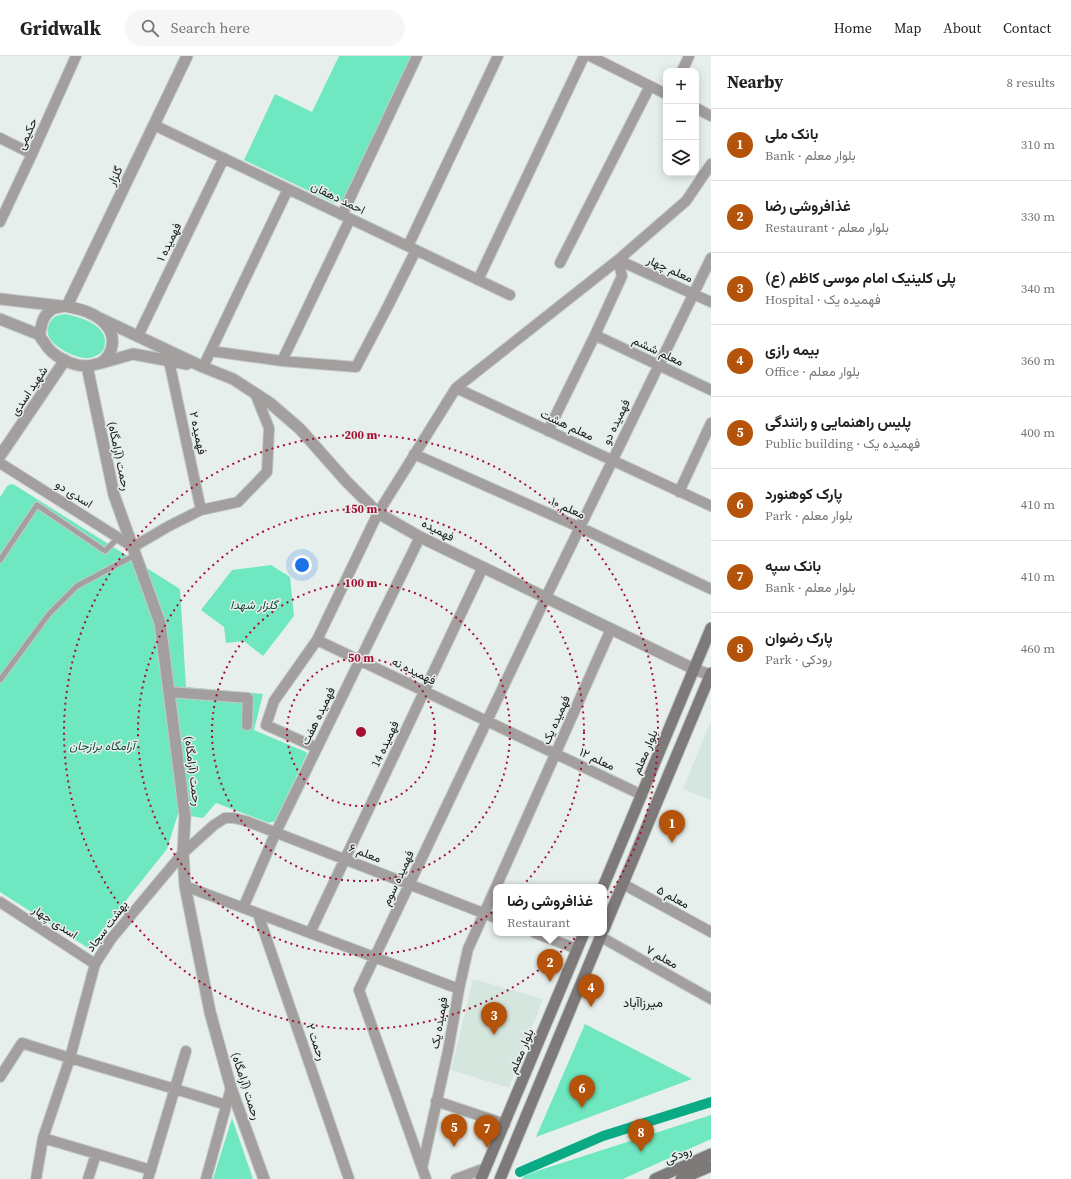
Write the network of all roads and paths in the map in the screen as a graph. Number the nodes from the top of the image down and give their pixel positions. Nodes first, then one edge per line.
1 (76, 56) edge
2 (187, 56) edge
3 (418, 56) edge
4 (498, 56) edge
5 (584, 56) edge
6 (590, 56) edge
7 (689, 56) edge
8 (602, 59) edge
9 (683, 68) edge
10 (650, 86) junction
11 (663, 92) edge
12 (699, 110) edge
13 (711, 116) edge
14 (154, 125) junction
15 (0, 138) edge
16 (32, 154) junction
17 (224, 158) junction
18 (711, 164) edge
19 (288, 189) junction
20 (346, 217) junction
21 (0, 222) edge
22 (412, 248) junction
23 (711, 258) edge
24 (618, 260) junction
25 (560, 263) dead end
26 (478, 280) junction
27 (693, 294) junction
28 (510, 295) dead end
29 (0, 299) edge
30 (711, 302) edge
31 (66, 306) junction
32 (97, 317) junction
33 (0, 319) edge
34 (40, 335) junction
35 (595, 335) junction
36 (138, 336) junction
37 (211, 351) junction
38 (65, 360) junction
39 (169, 361) junction
40 (282, 361) junction
41 (101, 363) junction
42 (658, 365) junction
43 (87, 366) junction
44 (203, 367) junction
45 (456, 388) junction
46 (711, 390) edge
47 (254, 393) junction
48 (711, 423) edge
49 (548, 431) junction
50 (414, 454) junction
51 (0, 456) edge
52 (612, 460) junction
53 (0, 463) edge
54 (679, 492) junction
55 (711, 506) edge
56 (201, 510) junction
57 (378, 513) junction
58 (580, 527) junction
59 (420, 537) junction
60 (118, 538) junction
61 (135, 551) junction
62 (0, 560) edge
63 (484, 567) junction
64 (711, 589) edge
65 (546, 597) junction
66 (711, 628) edge
67 (611, 629) junction
68 (317, 640) junction
69 (360, 660) junction
70 (694, 669) junction
71 (711, 674) edge
72 (0, 680) edge
73 (424, 691) junction
74 (170, 692) junction
75 (487, 721) junction
76 (246, 725) dead end
77 (317, 748) junction
78 (559, 755) junction
79 (642, 794) junction
80 (276, 832) junction
81 (183, 853) junction
82 (344, 859) junction
83 (410, 884) junction
84 (497, 884) edge
85 (604, 884) edge
86 (623, 884) junction
87 (185, 886) junction
88 (0, 902) edge
89 (493, 902) edge
90 (244, 908) junction
91 (258, 914) junction
92 (490, 916) edge
93 (607, 921) edge
94 (711, 932) edge
95 (310, 933) junction
96 (543, 936) edge
97 (583, 936) edge
98 (601, 936) edge
99 (607, 936) edge
100 (577, 949) junction
101 (374, 958) junction
102 (95, 964) junction
103 (459, 990) junction
104 (711, 999) edge
105 (186, 1051) dead end
106 (70, 1058) junction
107 (0, 1077) edge
108 (231, 1088) junction
109 (175, 1089) junction
110 (436, 1101) junction
111 (226, 1105) junction
112 (504, 1124) junction
113 (44, 1138) junction
114 (96, 1154) junction
115 (711, 1154) edge
116 (711, 1166) edge
117 (422, 1168) junction
118 (486, 1168) junction
119 (149, 1175) edge
120 (36, 1179) edge
121 (88, 1179) edge
122 (206, 1179) edge
123 (264, 1179) edge
124 (349, 1179) edge
125 (426, 1179) edge
126 (456, 1179) edge
127 (481, 1179) edge
128 (500, 1179) edge
129 (656, 1179) edge
130 (681, 1179) edge

1 - 16 street, حکیمی
2 - 14 street, گلزار
3 - 20 street
4 - 22 street
5 - 26 street
6 - 8 street
7 - 9 street
8 - 10 street
10 - 11 street
10 - 25 street
12 - 13 street
14 - 17 street, احمد دهقان
14 - 31 street, گلزار
15 - 16 street
16 - 21 street, حکیمی
17 - 19 street, احمد دهقان
17 - 36 street, فهمیده ۱
18 - 24 street
19 - 20 street, احمد دهقان
19 - 37 street
20 - 22 street, احمد دهقان
20 - 40 street
22 - 26 street, احمد دهقان
22 - 40 street
23 - 27 street, فهمیده دو
24 - 27 street, معلم چهار
24 - 35 street
24 - 45 street
26 - 28 street, احمد دهقان
27 - 30 street, معلم چهار
27 - 42 street, فهمیده دو
29 - 31 street
31 - 32 street
31 - 34 street
32 - 36 street
32 - 41 street
33 - 34 street
34 - 38 street
35 - 42 street, معلم ششم
35 - 49 street
36 - 44 street
37 - 40 street
37 - 44 street
38 - 43 street
38 - 51 street, شهید اسدی
39 - 41 street
39 - 44 street
39 - 56 street, فهمیده ۲
41 - 43 street
42 - 46 street, معلم ششم
42 - 52 street, فهمیده دو
43 - 61 street, رحمت (آرامگاه)
44 - 47 street, فهمیده
45 - 49 street, معلم هشت
45 - 50 street
47 - 56 street
47 - 57 street, فهمیده
48 - 54 street
49 - 52 street, معلم هشت
50 - 57 street
50 - 58 street, معلم ۱۰
52 - 54 street, معلم هشت
52 - 58 street, فهمیده دو
53 - 60 street, اسدی دو
54 - 55 street, معلم هشت
56 - 61 street
57 - 59 street, فهمیده
57 - 68 street
58 - 64 street, معلم ۱۰
58 - 65 street, فهمیده دو
59 - 63 street, فهمیده
59 - 69 street, فهمیده هفت
60 - 61 street, اسدی دو
60 - 62 lane
61 - 72 lane
61 - 74 street, رحمت (آرامگاه)
63 - 65 street, فهمیده
63 - 73 street, فهمیده 14
65 - 67 street, فهمیده
65 - 75 street, فهمیده سوم
66 - 70 main road, بلوار معلم
67 - 70 street, فهمیده
67 - 78 street, فهمیده یک
68 - 69 street, فهمیده نه
68 - 77 street
69 - 73 street, فهمیده نه
69 - 77 street, فهمیده هفت
70 - 71 street, فهمیده
70 - 79 main road, بلوار معلم
71 - 86 main road
73 - 75 street, فهمیده نه
73 - 82 street, فهمیده 14
74 - 76 street
74 - 81 street, رحمت (آرامگاه)
75 - 78 street, فهمیده نه
75 - 83 street, فهمیده سوم
77 - 80 street, فهمیده هفت
78 - 79 street, معلم ۱۲
78 - 84 street, فهمیده یک
79 - 85 main road, بلوار معلم
80 - 81 street, بهشت سجاد
80 - 82 street, معلم ۶
80 - 90 street, فهمیده هفت
81 - 87 street, رحمت (آرامگاه)
81 - 102 street, بهشت سجاد
82 - 83 street, معلم ۶
82 - 95 street, فهمیده 14
83 - 92 street, معلم ۶
83 - 101 street, فهمیده سوم
86 - 93 main road
86 - 94 street, معلم ۵
87 - 90 street
87 - 108 street, رحمت (آرامگاه)
88 - 102 street, اسدی چهار
89 - 92 street, فهمیده یک
90 - 91 street
91 - 95 street
91 - 124 street, رحمت ۲
92 - 103 street, فهمیده یک
95 - 101 street
96 - 100 street
97 - 100 main road, بلوار معلم
98 - 128 main road
99 - 104 street, معلم ۷
100 - 112 main road, بلوار معلم
101 - 103 street
101 - 117 street, فهمیده سوم
102 - 106 street, بهشت سجاد
103 - 110 street, فهمیده یک
105 - 109 street
106 - 107 street
106 - 109 street
106 - 113 street, بهشت سجاد
108 - 111 street
108 - 123 street, رحمت (آرامگاه)
109 - 111 street
109 - 119 street
110 - 112 street
110 - 117 street, فهمیده یک
111 - 122 street
112 - 118 main road, بلوار معلم
113 - 114 street
113 - 120 street, بهشت سجاد
114 - 119 street
114 - 121 street
115 - 129 main road, رودکی
116 - 130 main road, رودکی
117 - 125 street, فهمیده سوم
118 - 126 street
118 - 127 main road, بلوار معلم

